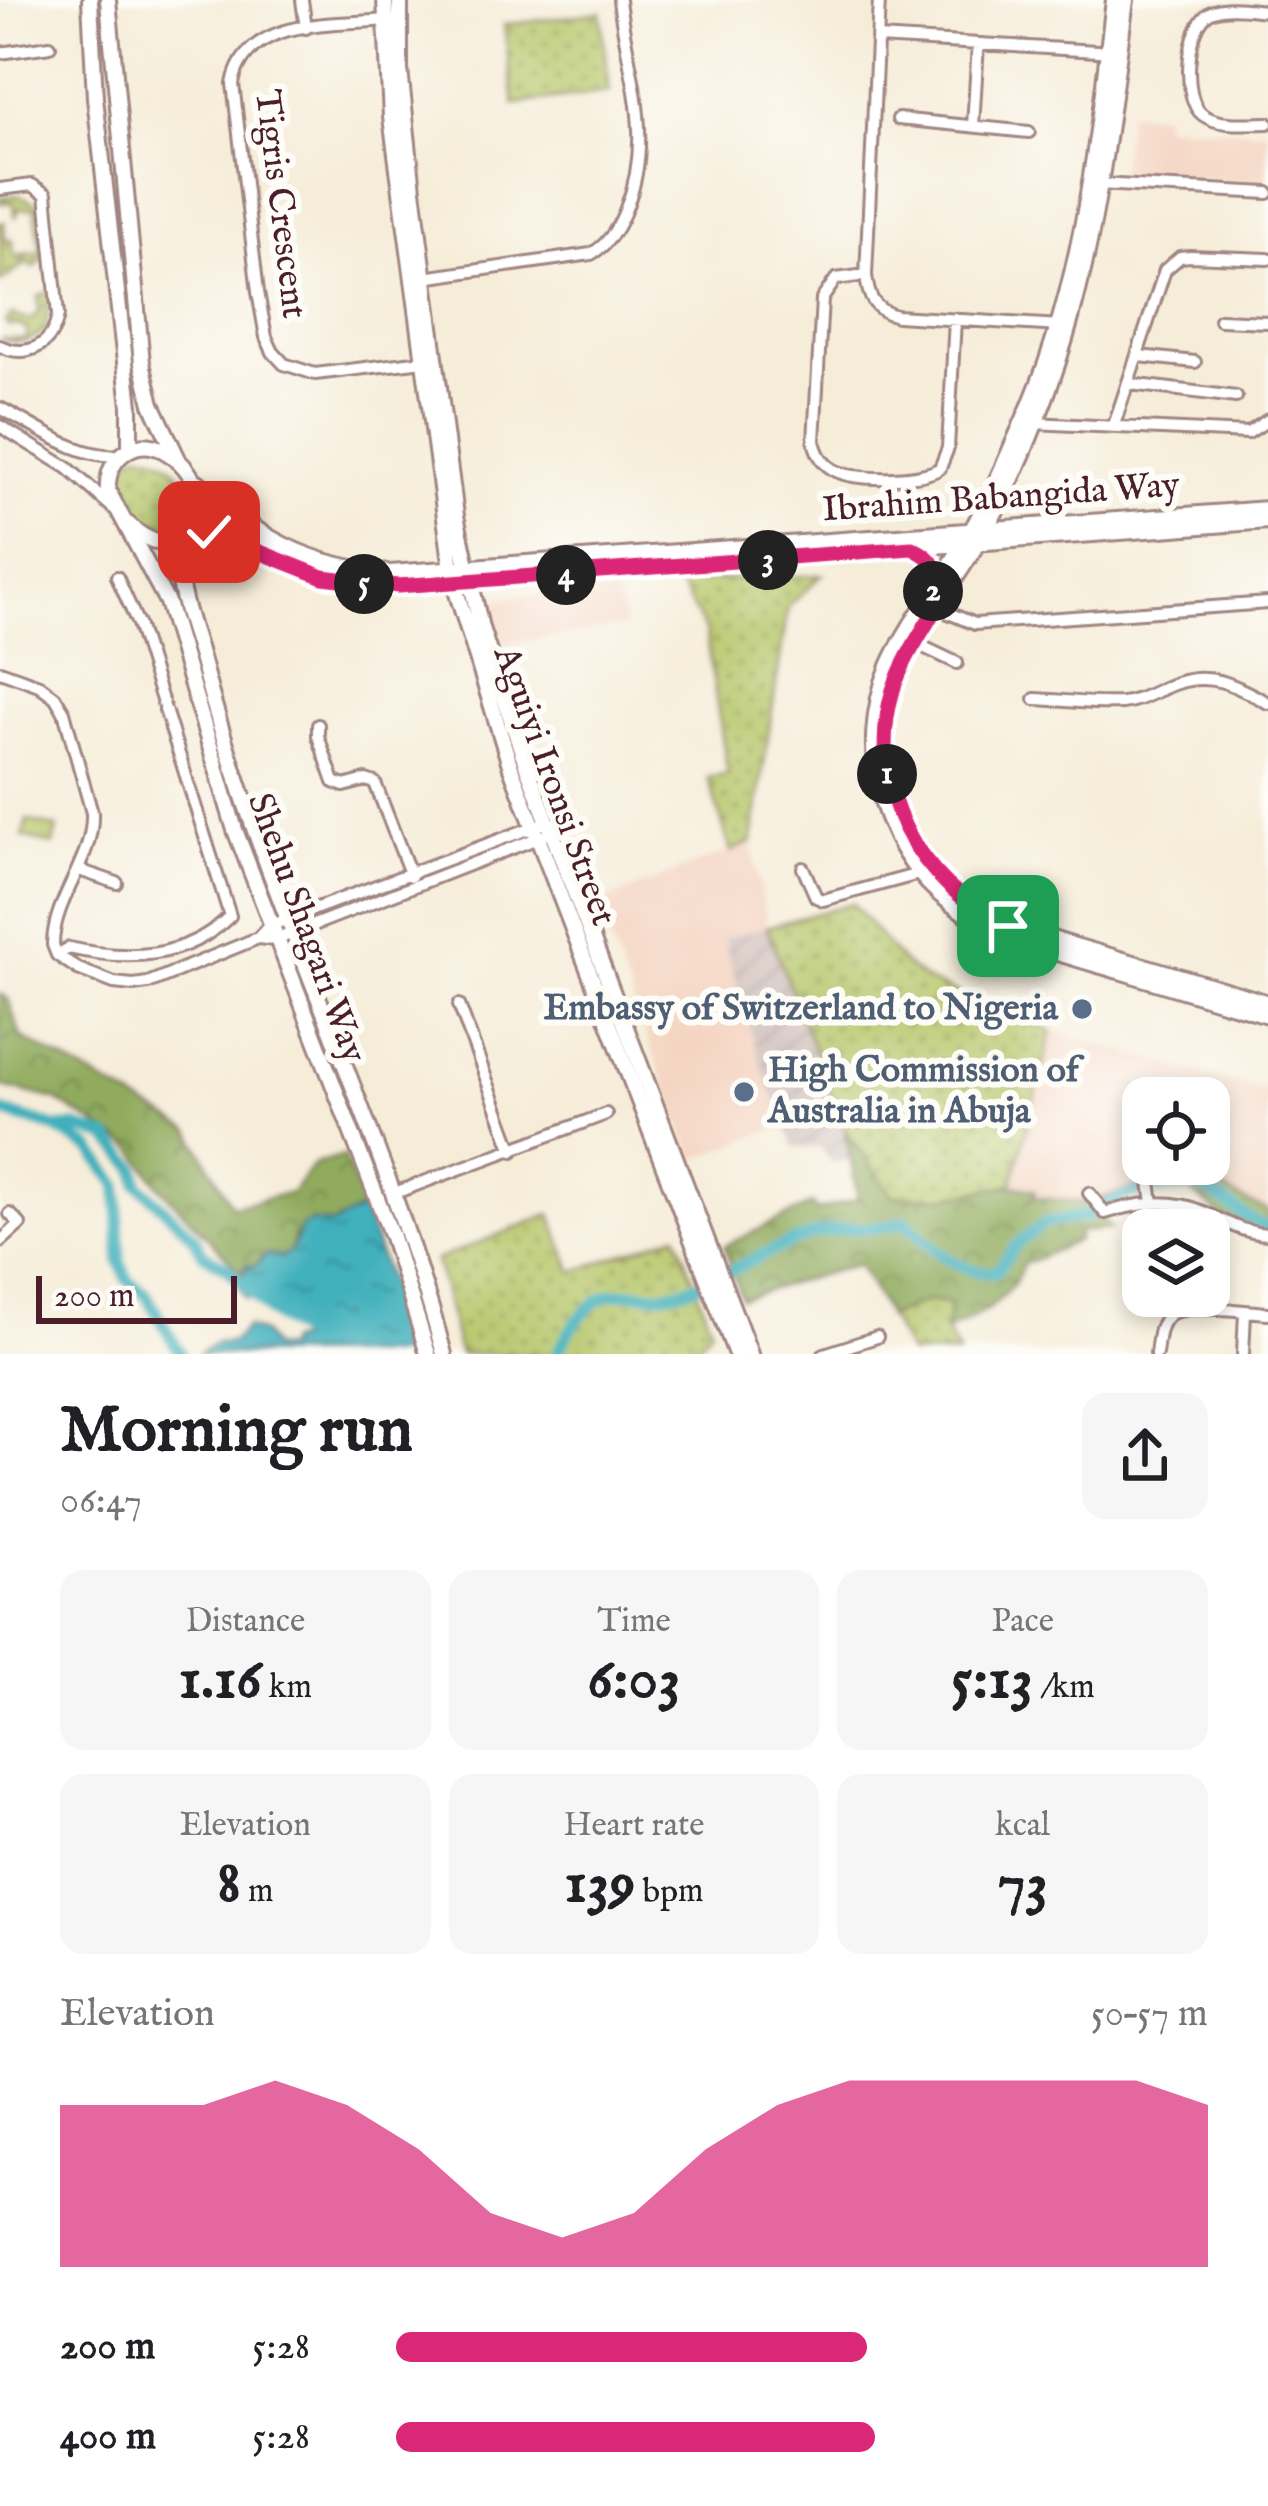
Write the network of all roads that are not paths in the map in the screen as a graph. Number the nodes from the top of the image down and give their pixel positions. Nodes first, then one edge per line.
1 (90, 0) edge
2 (108, 0) edge
3 (302, 0) edge
4 (386, 0) edge
5 (400, 0) edge
6 (622, 0) edge
7 (879, 0) edge
8 (1114, 0) edge
9 (1126, 0) edge
10 (1268, 11) edge
11 (391, 20) junction
12 (306, 28) junction
13 (878, 38) junction
14 (978, 44) junction
15 (50, 46) dead end
16 (1113, 52) junction
17 (0, 53) edge
18 (898, 119) dead end
19 (1268, 123) edge
20 (973, 126) junction
21 (1029, 132) dead end
22 (1095, 183) junction
23 (0, 189) edge
24 (1268, 193) edge
25 (1268, 259) edge
26 (866, 274) junction
27 (421, 279) junction
28 (956, 319) junction
29 (1220, 320) dead end
30 (1268, 322) edge
31 (1064, 327) junction
32 (0, 346) edge
33 (1139, 356) junction
34 (431, 360) junction
35 (1195, 362) dead end
36 (1130, 384) junction
37 (1236, 397) dead end
38 (0, 408) edge
39 (1268, 420) edge
40 (1029, 423) junction
41 (1114, 425) junction
42 (0, 426) edge
43 (126, 452) junction
44 (186, 470) junction
45 (1004, 493) junction
46 (1268, 509) edge
47 (126, 520) junction
48 (1268, 521) edge
49 (1026, 527) junction
50 (193, 530) junction
51 (975, 537) junction
52 (180, 541) junction
53 (912, 548) junction
54 (460, 576) junction
55 (118, 578) dead end
56 (938, 584) junction
57 (1268, 603) edge
58 (931, 605) junction
59 (916, 643) junction
60 (958, 663) dead end
61 (0, 671) edge
62 (1035, 699) dead end
63 (1268, 703) edge
64 (318, 725) dead end
65 (542, 830) junction
66 (802, 868) dead end
67 (79, 870) junction
68 (919, 874) junction
69 (411, 876) junction
70 (117, 883) dead end
71 (291, 926) junction
72 (272, 933) junction
73 (57, 955) junction
74 (1268, 1003) edge
75 (459, 1005) dead end
76 (1268, 1015) edge
77 (606, 1114) dead end
78 (514, 1151) junction
79 (1151, 1185) edge
80 (1089, 1193) dead end
81 (392, 1194) junction
82 (1154, 1202) junction
83 (10, 1214) dead end
84 (1268, 1234) edge
85 (0, 1242) edge
86 (720, 1292) junction
87 (1245, 1312) junction
88 (1268, 1313) edge
89 (877, 1337) dead end
90 (428, 1354) edge
91 (444, 1354) edge
92 (736, 1354) edge
93 (750, 1354) edge
94 (824, 1354) edge
95 (1156, 1354) edge
96 (1243, 1354) edge

1 - 43 main road
2 - 44 main road
3 - 12 street
4 - 11 main road, Aguiyi Ironsi Street
5 - 11 main road, Aguiyi Ironsi Street
6 - 27 street
7 - 13 street
8 - 16 main road
9 - 16 main road
10 - 19 street
11 - 12 street, Tigris Crescent
11 - 27 main road, Aguiyi Ironsi Street
12 - 34 street, Tigris Crescent
13 - 14 street
13 - 26 street
14 - 16 street
14 - 20 street
15 - 17 street
16 - 22 main road
18 - 20 street
20 - 21 street
22 - 24 street
22 - 31 main road
23 - 32 street
25 - 33 street
26 - 28 street
26 - 28 street
27 - 34 main road, Aguiyi Ironsi Street
28 - 31 street
29 - 30 street
31 - 40 main road
33 - 35 street
33 - 36 street
34 - 54 main road, Aguiyi Ironsi Street
36 - 37 street
36 - 41 street
38 - 43 street
39 - 41 street
40 - 41 street
40 - 45 main road
40 - 51 main road
42 - 47 street
43 - 44 main road
43 - 47 main road
44 - 50 main road
44 - 54 main road, Ibrahim Babangida Way
45 - 49 main road
45 - 51 main road
46 - 49 main road, Ibrahim Babangida Way
47 - 52 main road
47 - 72 main road, Shehu Shagari Way
48 - 51 main road, Ibrahim Babangida Way
49 - 51 main road, Ibrahim Babangida Way
50 - 52 main road
50 - 54 main road, Ibrahim Babangida Way
51 - 53 main road, Ibrahim Babangida Way
51 - 54 main road, Ibrahim Babangida Way
51 - 56 main road
51 - 58 main road
52 - 71 main road, Shehu Shagari Way
53 - 54 main road, Ibrahim Babangida Way
53 - 56 main road
54 - 65 main road, Aguiyi Ironsi Street
55 - 73 street
56 - 58 main road
57 - 58 street
58 - 59 main road
58 - 68 main road
59 - 60 street
59 - 74 main road
61 - 67 street
62 - 63 street
64 - 69 street
65 - 69 street
65 - 71 street
65 - 86 main road, Aguiyi Ironsi Street
66 - 68 street
67 - 70 street
67 - 73 street
68 - 76 main road
69 - 71 street
71 - 72 street
71 - 81 main road, Shehu Shagari Way
72 - 73 street
72 - 90 main road, Shehu Shagari Way
75 - 78 street
77 - 78 street
78 - 81 street
79 - 82 street
80 - 82 street
81 - 91 main road, Shehu Shagari Way
82 - 84 street
83 - 85 street
86 - 92 main road, Aguiyi Ironsi Street
86 - 93 main road, Aguiyi Ironsi Street
87 - 88 street
87 - 95 street
87 - 96 street
89 - 94 street

